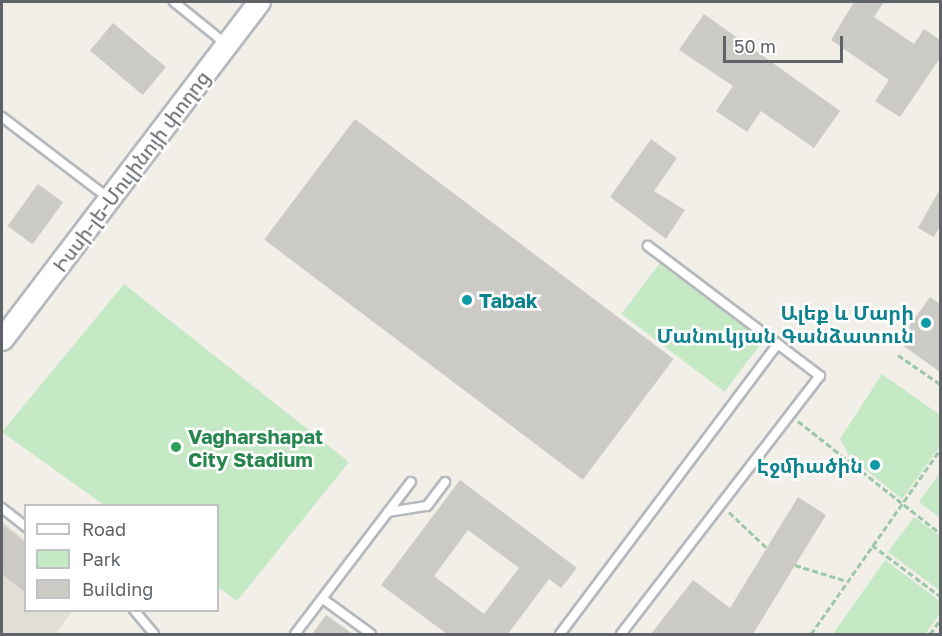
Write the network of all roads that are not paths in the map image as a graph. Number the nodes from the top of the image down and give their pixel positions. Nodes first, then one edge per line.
1 (174, 2) edge
2 (259, 2) edge
3 (226, 45) junction
4 (2, 117) edge
5 (111, 200) junction
6 (648, 246) dead end
7 (2, 339) edge
8 (778, 344) junction
9 (411, 482) dead end
10 (445, 482) dead end
11 (2, 508) edge
12 (388, 512) junction
13 (24, 525) edge
14 (323, 600) junction
15 (136, 612) edge
16 (154, 634) edge
17 (295, 634) edge
18 (371, 634) edge
19 (560, 634) edge
20 (621, 634) edge

1 - 3 lane
2 - 3 street, Իսսի-լե-Մուլինոյի փողոց
3 - 5 street, Իսսի-լե-Մուլինոյի փողոց
4 - 5 lane
5 - 7 street, Իսսի-լե-Մուլինոյի փողոց
6 - 8 lane
8 - 19 lane
8 - 20 lane
9 - 12 lane
10 - 12 lane
11 - 13 lane
12 - 14 lane
14 - 17 lane
14 - 18 lane
15 - 16 lane

